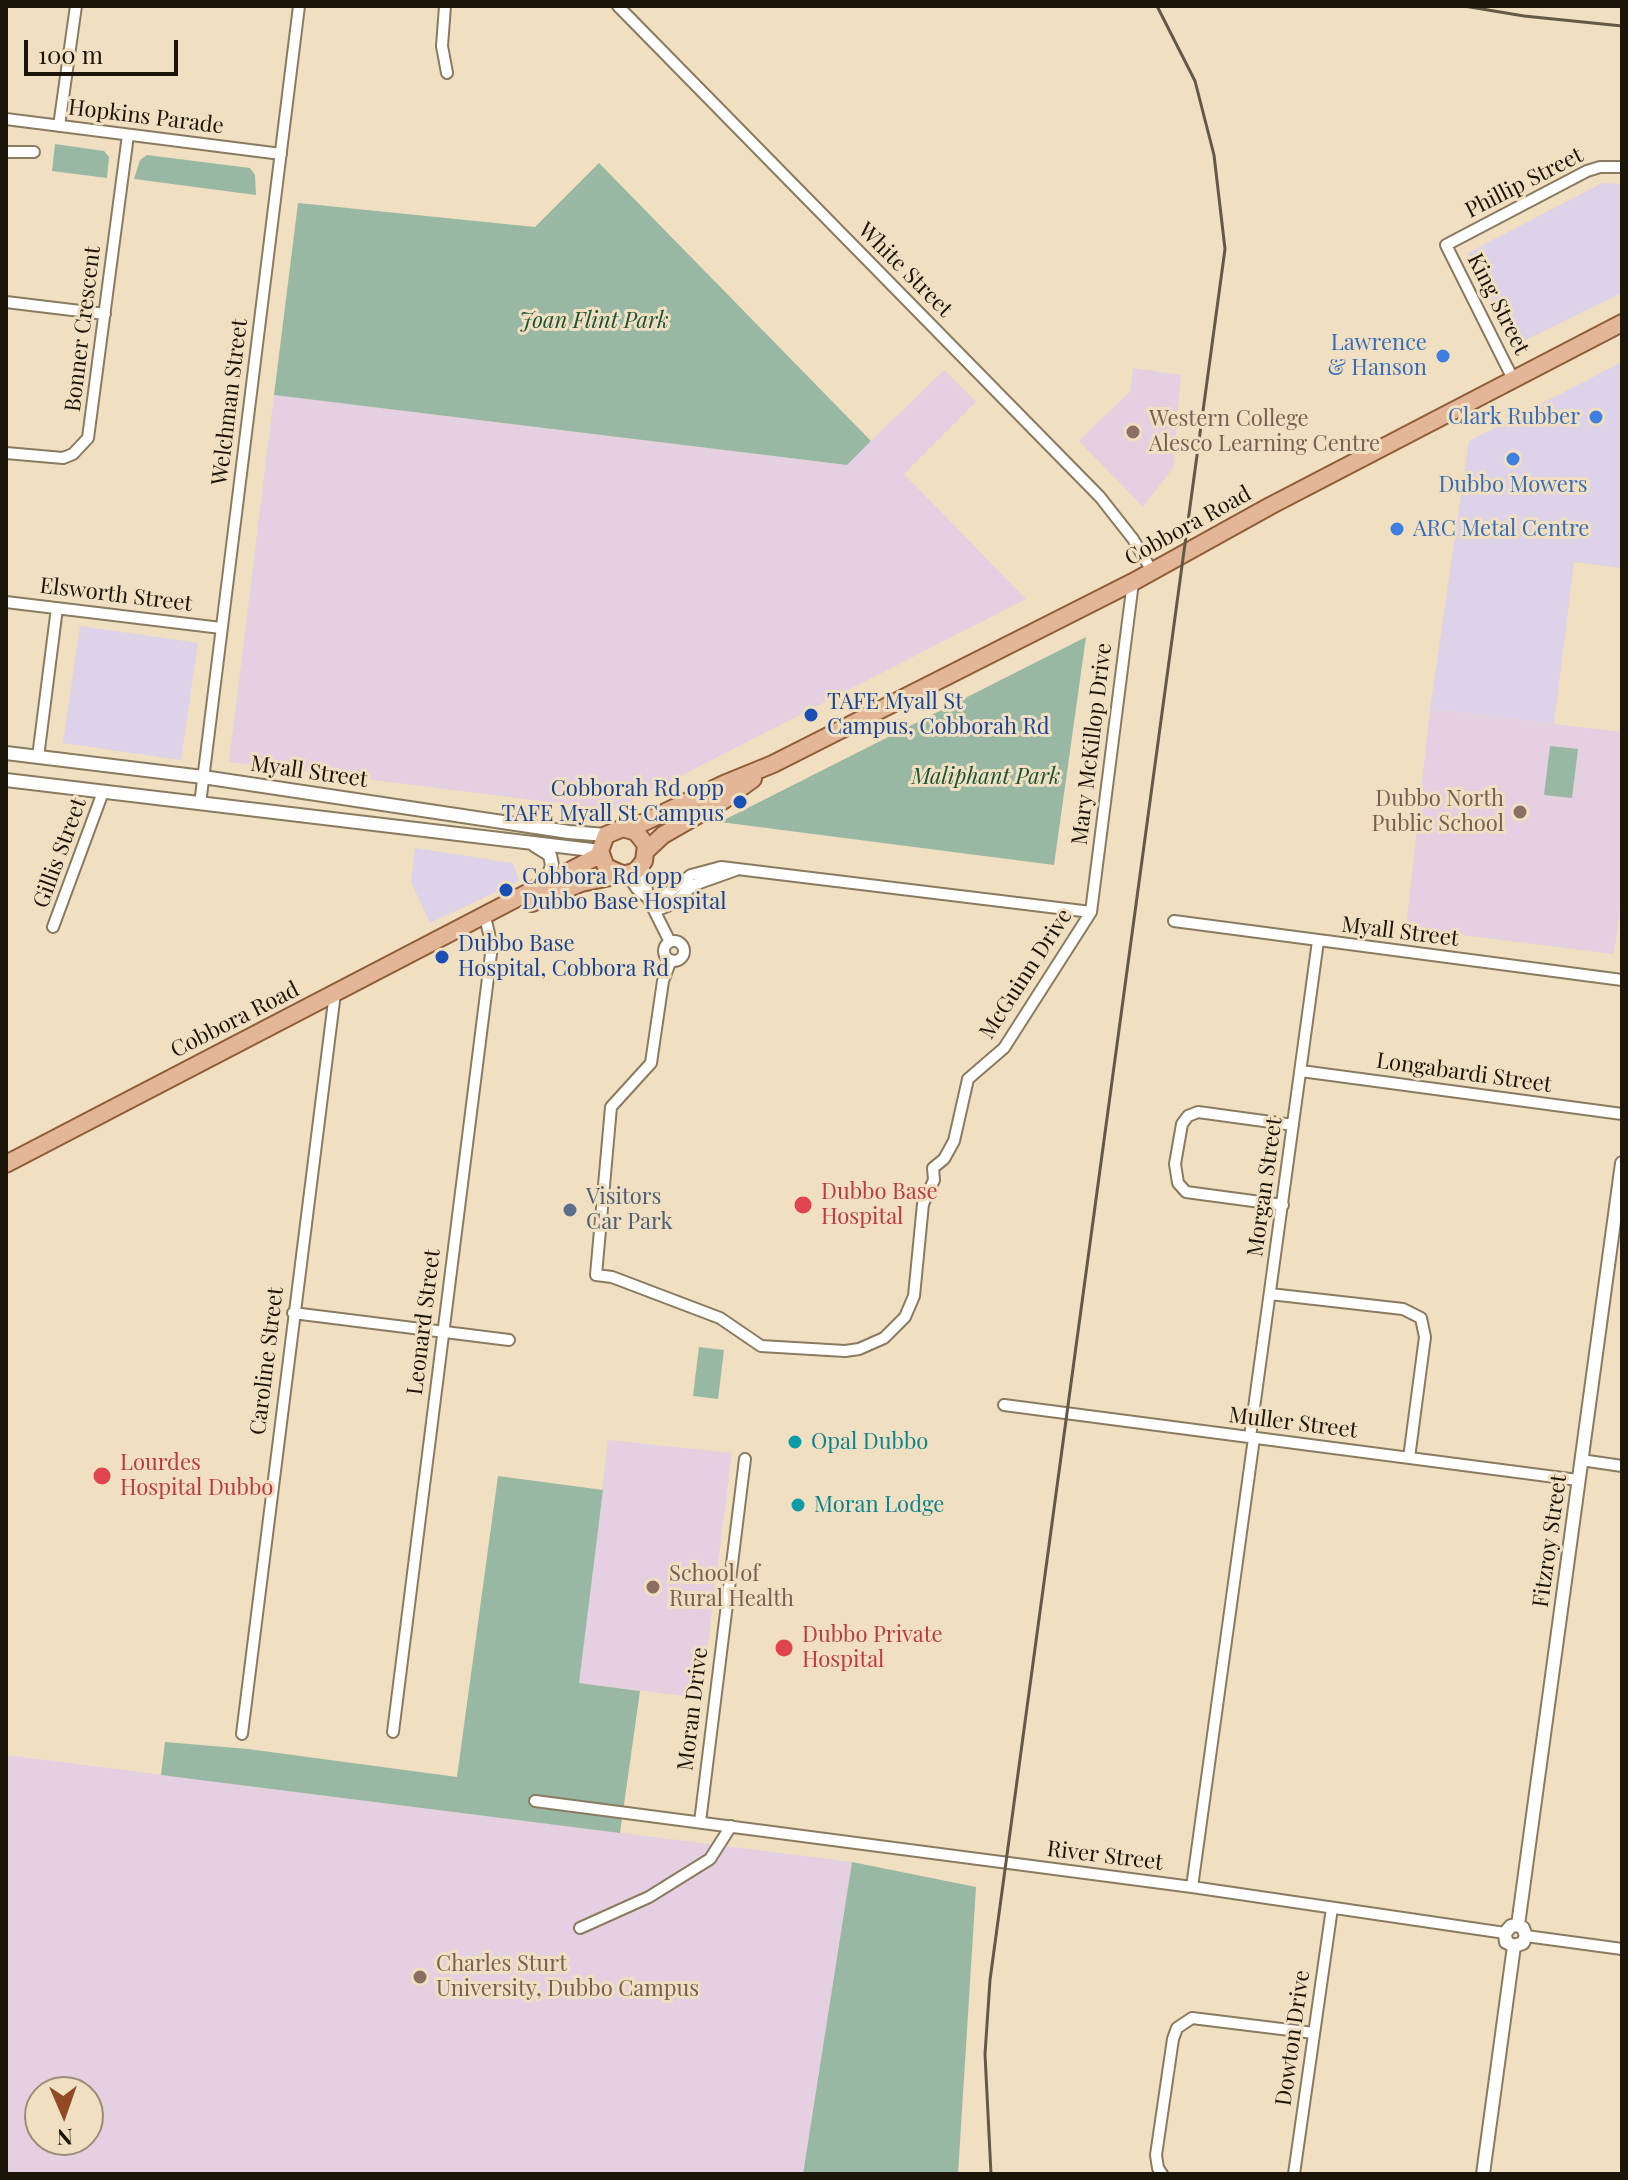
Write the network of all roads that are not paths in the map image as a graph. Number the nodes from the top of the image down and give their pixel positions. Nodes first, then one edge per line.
1 (76, 6) edge
2 (299, 6) edge
3 (445, 6) edge
4 (618, 6) edge
5 (447, 73) dead end
6 (6, 119) edge
7 (59, 126) junction
8 (128, 135) junction
9 (6, 152) edge
10 (34, 152) dead end
11 (281, 154) junction
12 (1622, 167) edge
13 (1446, 245) joint
14 (6, 302) edge
15 (105, 314) junction
16 (1622, 323) edge
17 (1514, 381) junction
18 (6, 453) edge
19 (1152, 571) junction
20 (1133, 582) junction
21 (6, 602) edge
22 (57, 608) junction
23 (221, 628) junction
24 (6, 753) edge
25 (38, 757) junction
26 (773, 764) junction
27 (203, 777) junction
28 (6, 780) edge
29 (103, 792) junction
30 (200, 804) junction
31 (630, 829) junction
32 (528, 842) junction
33 (602, 847) junction
34 (645, 857) junction
35 (738, 869) junction
36 (625, 874) junction
37 (546, 885) junction
38 (649, 899) junction
39 (655, 911) junction
40 (1091, 912) junction
41 (485, 917) junction
42 (1174, 921) dead end
43 (53, 927) dead end
44 (1318, 941) junction
45 (1622, 980) edge
46 (335, 993) junction
47 (1301, 1071) junction
48 (1622, 1114) edge
49 (1293, 1125) junction
50 (1622, 1163) edge
51 (6, 1164) edge
52 (1283, 1205) junction
53 (1617, 1235) edge
54 (1270, 1294) junction
55 (293, 1313) junction
56 (443, 1332) junction
57 (509, 1340) dead end
58 (1004, 1405) dead end
59 (1252, 1438) junction
60 (1409, 1458) junction
61 (745, 1459) dead end
62 (1581, 1460) junction
63 (1622, 1466) edge
64 (1578, 1480) junction
65 (393, 1732) dead end
66 (242, 1734) dead end
67 (535, 1801) dead end
68 (700, 1822) junction
69 (731, 1826) junction
70 (1192, 1887) junction
71 (1332, 1908) junction
72 (580, 1928) dead end
73 (1522, 1930) junction
74 (1505, 1933) junction
75 (1514, 1946) junction
76 (1622, 1949) edge
77 (1314, 2033) junction
78 (1162, 2174) edge
79 (1294, 2174) edge
80 (1483, 2174) edge

1 - 7 street
2 - 11 street, Welchman Street
3 - 5 street
4 - 19 street, White Street
6 - 7 street, Hopkins Parade
7 - 8 street, Hopkins Parade
8 - 11 street, Hopkins Parade
8 - 15 street, Bonner Crescent
9 - 10 street
11 - 23 street, Welchman Street
12 - 13 street, Phillip Street
13 - 17 street, King Street
14 - 15 street
15 - 18 street, Bonner Crescent
16 - 17 main road, Cobbora Road
17 - 19 main road, Cobbora Road
19 - 20 main road, Cobbora Road
20 - 26 main road, Cobbora Road
20 - 40 street, Mary McKillop Drive
21 - 22 street, Elsworth Street
22 - 23 street, Elsworth Street
22 - 25 street
23 - 27 street, Welchman Street
24 - 25 street, Myall Street
25 - 27 street, Myall Street
26 - 31 main road, Cobbora Road
26 - 34 main road, Cobbora Road
27 - 30 street, Welchman Street
27 - 33 street, Myall Street
28 - 29 street, Myall Street
29 - 30 street, Myall Street
29 - 43 street, Gillis Street
30 - 32 street, Myall Street
31 - 33 main road
31 - 34 main road
32 - 33 street, Myall Street
32 - 37 street
33 - 36 main road
33 - 37 main road, Cobbora Road
34 - 36 main road
34 - 38 street
35 - 38 street
35 - 39 street
35 - 40 street
36 - 38 street
36 - 41 main road, Cobbora Road
37 - 41 main road, Cobbora Road
38 - 39 street
39 - 40 street, McGuinn Drive
41 - 46 main road, Cobbora Road
41 - 56 street, Leonard Street
42 - 44 street, Myall Street
44 - 45 street, Myall Street
44 - 47 street, Morgan Street
46 - 51 main road, Cobbora Road
46 - 55 street, Caroline Street
47 - 48 street, Longabardi Street
47 - 49 street, Morgan Street
49 - 52 street, Morgan Street
49 - 52 street
50 - 53 street, Fitzroy Street
52 - 54 street, Morgan Street
53 - 62 street, Fitzroy Street
54 - 59 street, Morgan Street
54 - 60 street
55 - 56 street
55 - 66 street, Caroline Street
56 - 57 street
56 - 65 street, Leonard Street
58 - 59 street, Muller Street
59 - 60 street, Muller Street
59 - 70 street, Morgan Street
60 - 64 street, Muller Street
61 - 68 street, Moran Drive
62 - 63 street
62 - 64 street, Fitzroy Street
64 - 73 street, Fitzroy Street
67 - 68 street, River Street
68 - 69 street, River Street
69 - 70 street, River Street
69 - 72 street
70 - 71 street, River Street
71 - 74 street, River Street
71 - 77 street, Dowton Drive
73 - 74 street
73 - 75 street
73 - 76 street
74 - 75 street
75 - 80 street
77 - 78 street
77 - 79 street, Dowton Drive

